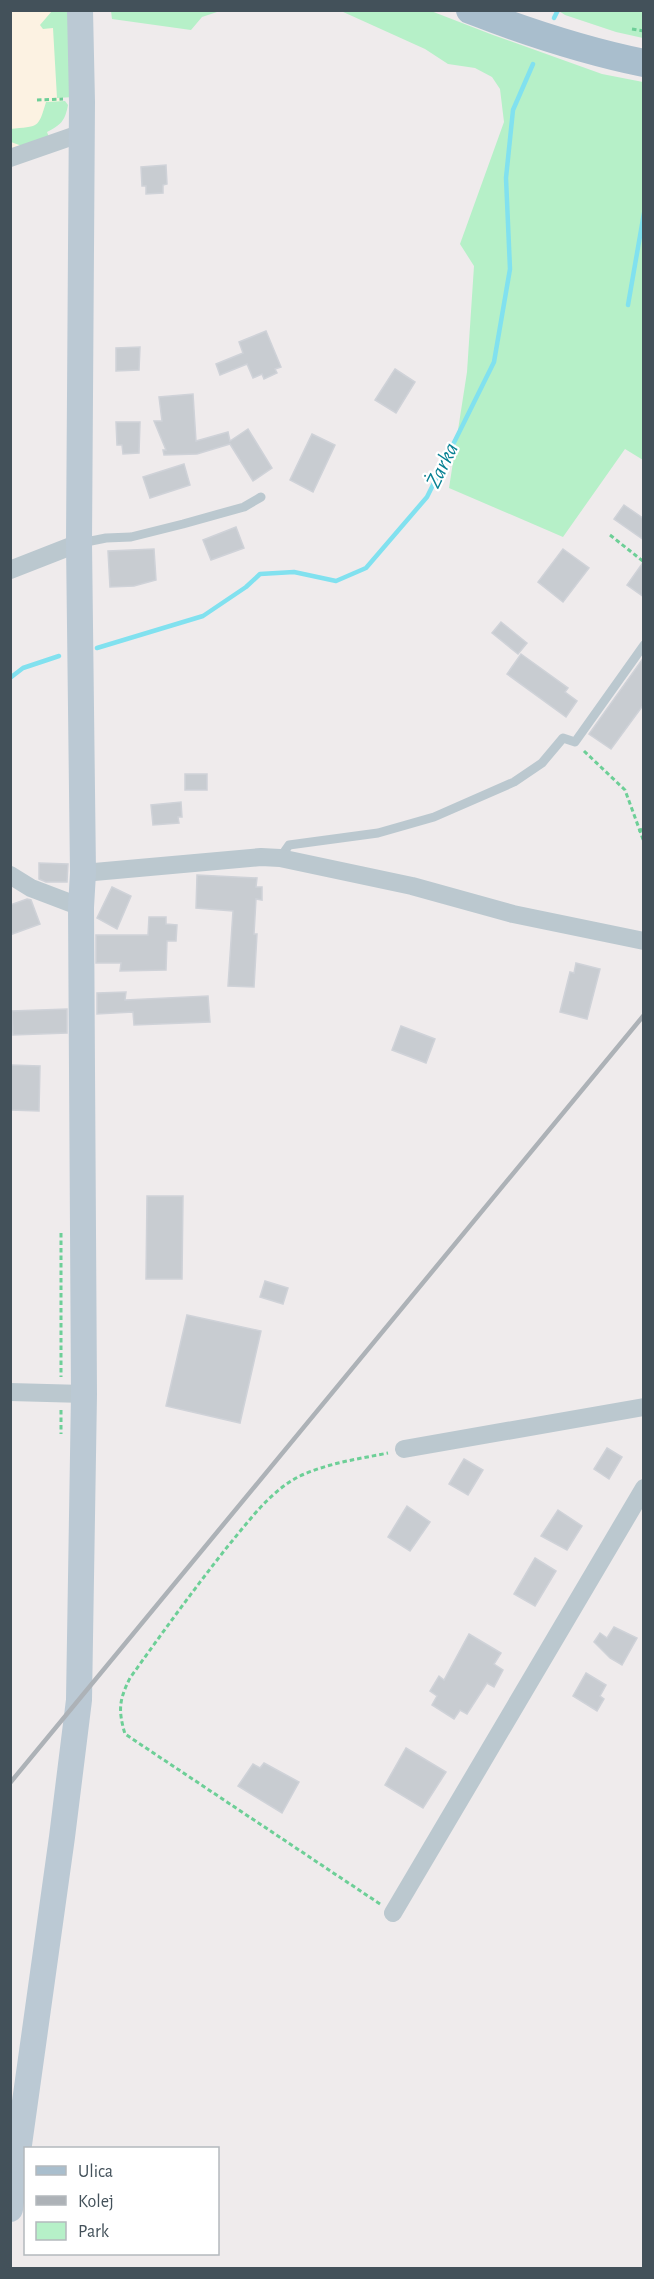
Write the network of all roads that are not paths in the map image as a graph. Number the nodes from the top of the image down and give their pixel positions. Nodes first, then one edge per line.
1 (80, 10) edge
2 (482, 15) edge
3 (644, 63) edge
4 (82, 133) junction
5 (10, 158) edge
6 (261, 497) dead end
7 (79, 543) junction
8 (10, 570) edge
9 (644, 645) edge
10 (280, 858) junction
11 (83, 873) junction
12 (10, 875) edge
13 (81, 907) junction
14 (644, 941) edge
15 (10, 1392) edge
16 (84, 1394) junction
17 (644, 1407) edge
18 (404, 1449) road end
19 (644, 1488) edge
20 (393, 1912) road end
21 (10, 2209) edge

1 - 4 main road
2 - 3 main road
4 - 5 street
4 - 7 main road
6 - 7 lane
7 - 8 street
7 - 11 main road
9 - 10 lane
10 - 11 street
10 - 14 street
11 - 13 main road
12 - 13 street
13 - 16 main road
15 - 16 street
16 - 21 main road
17 - 18 street
19 - 20 street

